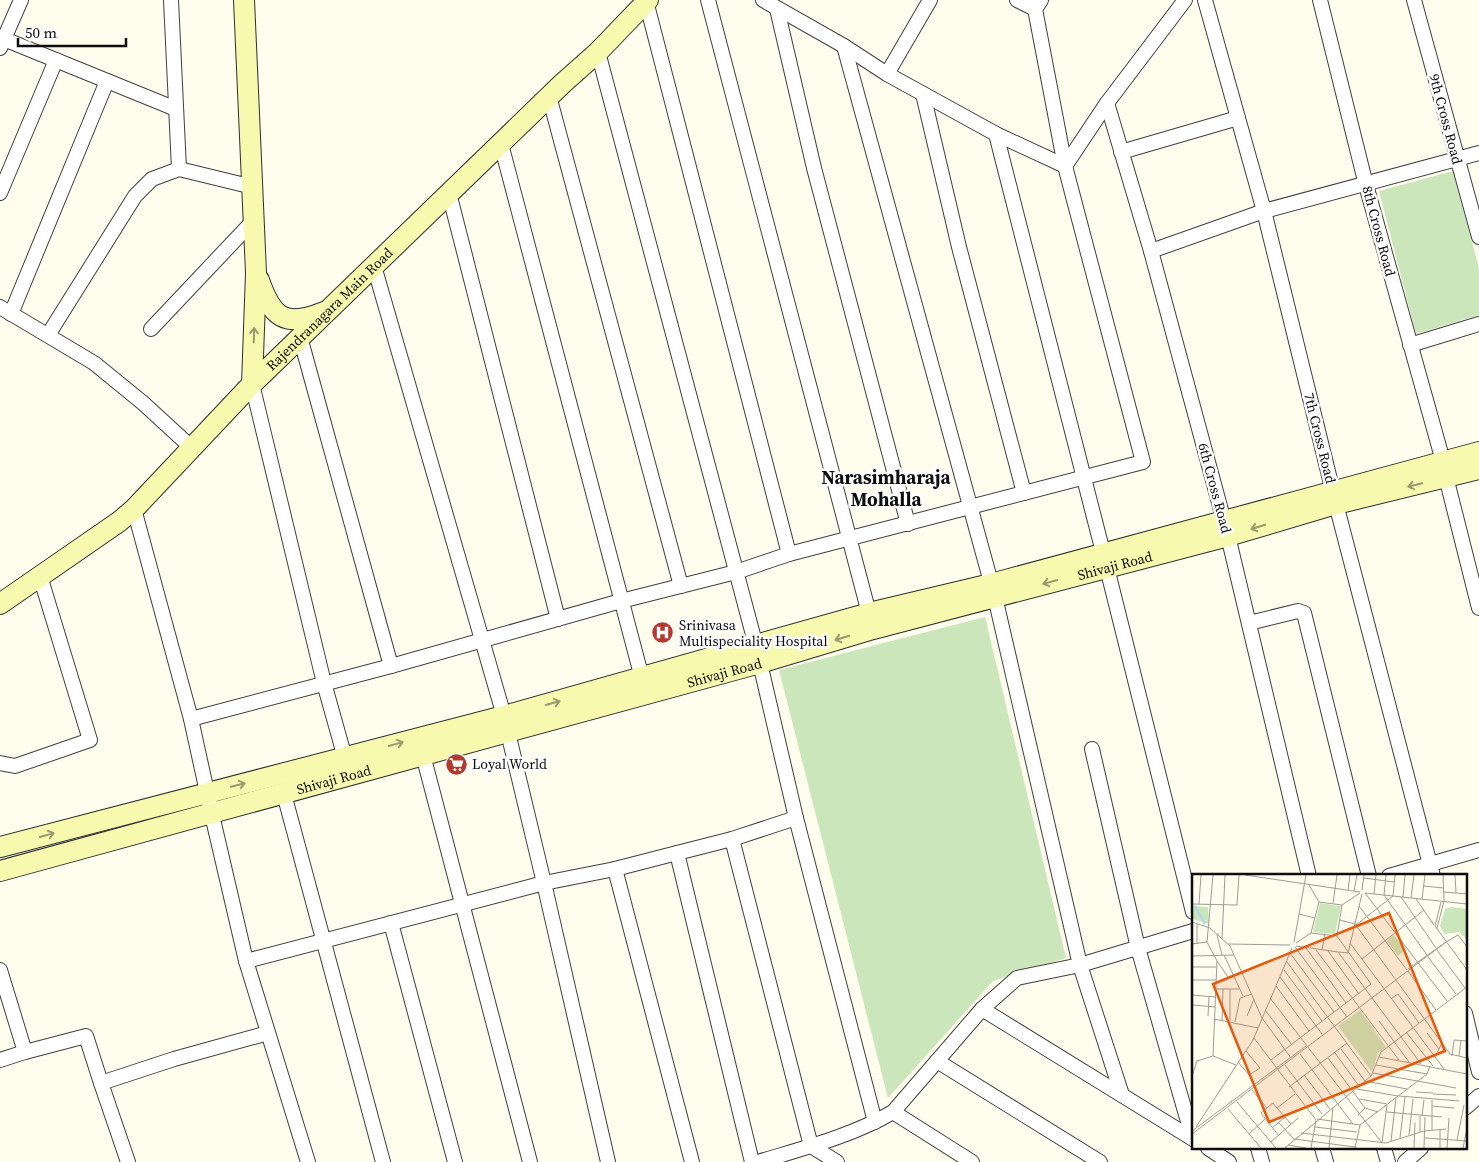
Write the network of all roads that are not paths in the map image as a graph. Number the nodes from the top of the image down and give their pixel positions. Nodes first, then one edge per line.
1 (21, 0) edge
2 (171, 0) edge
3 (244, 0) edge
4 (708, 0) edge
5 (764, 0) edge
6 (930, 0) edge
7 (1017, 0) edge
8 (1185, 0) edge
9 (1205, 0) edge
10 (1320, 0) edge
11 (1414, 0) edge
12 (647, 1) edge
13 (1038, 5) edge
14 (777, 9) junction
15 (2, 43) edge
16 (844, 46) junction
17 (598, 52) junction
18 (56, 60) junction
19 (887, 74) junction
20 (107, 81) junction
21 (923, 94) junction
22 (549, 96) junction
23 (1107, 103) junction
24 (176, 109) junction
25 (1238, 118) junction
26 (996, 134) junction
27 (500, 144) junction
28 (1121, 152) junction
29 (1479, 153) edge
30 (1457, 159) junction
31 (1064, 166) junction
32 (179, 169) junction
33 (1366, 185) junction
34 (253, 187) junction
35 (0, 193) edge
36 (449, 194) junction
37 (1264, 211) junction
38 (254, 220) junction
39 (1479, 237) edge
40 (1151, 251) junction
41 (374, 266) junction
42 (256, 273) junction
43 (6, 310) edge
44 (328, 310) junction
45 (1479, 324) edge
46 (151, 328) dead end
47 (48, 335) junction
48 (300, 338) junction
49 (1410, 345) junction
50 (252, 384) junction
51 (192, 448) junction
52 (1479, 452) edge
53 (1444, 469) junction
54 (1479, 469) edge
55 (1084, 477) junction
56 (1024, 493) junction
57 (1334, 497) junction
58 (970, 508) junction
59 (134, 509) junction
60 (908, 524) junction
61 (1226, 528) junction
62 (851, 538) junction
63 (789, 554) junction
64 (1105, 560) junction
65 (736, 572) junction
66 (40, 576) junction
67 (681, 586) junction
68 (993, 590) junction
69 (621, 601) junction
70 (0, 604) edge
71 (1479, 608) edge
72 (558, 619) junction
73 (871, 621) junction
74 (1249, 623) junction
75 (483, 640) junction
76 (758, 654) junction
77 (391, 666) junction
78 (642, 678) junction
79 (324, 683) junction
80 (191, 719) junction
81 (506, 724) junction
82 (1092, 749) dead end
83 (423, 755) junction
84 (345, 758) junction
85 (0, 763) edge
86 (207, 793) junction
87 (284, 794) junction
88 (212, 815) junction
89 (796, 818) junction
90 (732, 839) junction
91 (0, 847) edge
92 (1479, 850) edge
93 (677, 853) junction
94 (614, 869) junction
95 (1432, 870) edge
96 (0, 871) edge
97 (1309, 874) edge
98 (1369, 874) edge
99 (1403, 874) edge
100 (544, 883) junction
101 (461, 905) junction
102 (1192, 908) edge
103 (391, 923) junction
104 (1192, 931) edge
105 (323, 941) junction
106 (1138, 948) junction
107 (246, 961) junction
108 (1080, 965) junction
109 (0, 970) edge
110 (982, 1009) junction
111 (1466, 1018) edge
112 (268, 1033) junction
113 (25, 1052) junction
114 (0, 1060) edge
115 (937, 1061) junction
116 (1479, 1072) edge
117 (101, 1083) junction
118 (1122, 1095) junction
119 (1479, 1096) edge
120 (1466, 1107) edge
121 (893, 1112) junction
122 (875, 1122) junction
123 (1192, 1136) edge
124 (1192, 1138) edge
125 (811, 1146) junction
126 (1211, 1150) edge
127 (1419, 1150) edge
128 (128, 1162) edge
129 (308, 1162) edge
130 (383, 1162) edge
131 (455, 1162) edge
132 (530, 1162) edge
133 (608, 1162) edge
134 (692, 1162) edge
135 (752, 1162) edge
136 (758, 1162) edge
137 (837, 1162) edge
138 (972, 1162) edge
139 (1100, 1162) edge
140 (1230, 1162) edge
141 (1405, 1162) edge

1 - 15 street
2 - 24 street
3 - 34 street
4 - 62 street
5 - 14 street
6 - 19 street
7 - 13 street
8 - 23 street
9 - 25 street, 7th Cross Road
10 - 33 street, 8th Cross Road
11 - 30 street, 9th Cross Road
12 - 17 street, Rajendranagara Main Road
12 - 63 street
13 - 31 street
14 - 16 street
14 - 60 street
15 - 18 street
16 - 19 street
16 - 58 street
17 - 22 street, Rajendranagara Main Road
17 - 65 street
18 - 20 street
18 - 35 street
19 - 21 street
20 - 24 street
20 - 43 street
21 - 26 street
21 - 56 street
22 - 27 street, Rajendranagara Main Road
22 - 67 street
23 - 28 street, 6th Cross Road
23 - 31 street
24 - 32 street
25 - 28 street
25 - 37 street, 7th Cross Road
26 - 31 street
26 - 55 street
27 - 36 street, Rajendranagara Main Road
27 - 69 street
28 - 40 street, 6th Cross Road
29 - 30 street
30 - 33 street
30 - 39 street, 9th Cross Road
31 - 55 street
32 - 34 street
32 - 47 street
33 - 37 street
33 - 49 street, 8th Cross Road
34 - 38 street
36 - 41 street, Rajendranagara Main Road
36 - 72 street
37 - 40 street
37 - 57 street, 7th Cross Road
38 - 42 street
38 - 46 street
40 - 61 street, 6th Cross Road
41 - 44 street, Rajendranagara Main Road
41 - 75 street
42 - 44 street
50 -> 42 street
43 - 47 street
44 - 48 street, Rajendranagara Main Road
45 - 49 street
47 - 51 street
48 - 50 street, Rajendranagara Main Road
48 - 77 street
49 - 53 street, 8th Cross Road
50 - 51 street, Rajendranagara Main Road
50 - 79 street
51 - 59 street, Rajendranagara Main Road
52 - 53 street
53 - 54 street, Shivaji Road
53 - 57 street, Shivaji Road
53 - 71 street, 8th Cross Road
55 - 56 street
55 - 64 street
56 - 58 street
57 - 61 street, Shivaji Road
57 - 95 street, 7th Cross Road
58 - 60 street
58 - 68 street
59 - 66 street, Rajendranagara Main Road
59 - 80 street
60 - 62 street
61 - 64 street, Shivaji Road
61 - 74 street, 6th Cross Road
62 - 63 street
62 - 73 street
63 - 65 street
64 - 68 street, Shivaji Road
64 - 102 street
65 - 67 street
65 - 76 street
66 - 70 street, Rajendranagara Main Road
66 - 85 street
67 - 69 street
68 - 73 street, Shivaji Road
68 - 108 street
69 - 72 street
69 - 78 street
72 - 75 street
73 - 76 street, Shivaji Road
74 - 97 street, 6th Cross Road
74 - 98 street
75 - 77 street
75 - 81 street
76 - 78 street
76 - 81 street, Shivaji Road
76 - 89 street
77 - 79 street
81 -> 78 street
79 - 80 street
79 - 84 street
80 - 86 street
81 - 83 street, Shivaji Road
84 -> 81 street
81 - 100 street
82 - 106 street
83 - 87 street, Shivaji Road
83 - 101 street
86 -> 84 street
86 - 88 street
91 -> 86 street
87 - 88 street, Shivaji Road
87 - 105 street
88 - 96 street, Shivaji Road
88 - 107 street
89 - 90 street
89 - 122 street
90 - 93 street
90 - 125 street
92 - 95 street
93 - 94 street
93 - 135 street
94 - 100 street
94 - 134 street
95 - 99 street
100 - 101 street
100 - 133 street
101 - 103 street
101 - 132 street
103 - 105 street
103 - 131 street
104 - 106 street
105 - 107 street
105 - 130 street
106 - 108 street
106 - 123 street
107 - 112 street
108 - 110 street
108 - 118 street
109 - 113 street
110 - 115 street
110 - 118 street
111 - 116 street
112 - 117 street
112 - 129 street
113 - 114 street
113 - 117 street
115 - 121 street
115 - 139 street
117 - 128 street
118 - 124 street
119 - 120 street
121 - 122 street
121 - 138 street
122 - 125 street
125 - 136 street
125 - 137 street
126 - 140 street
127 - 141 street

